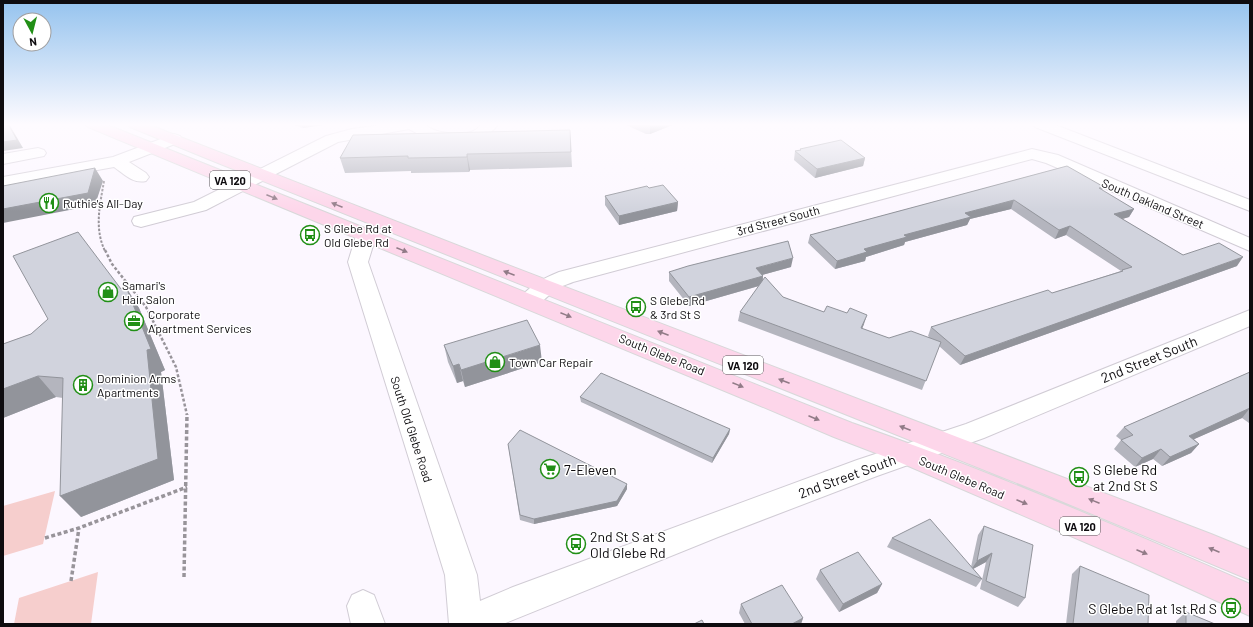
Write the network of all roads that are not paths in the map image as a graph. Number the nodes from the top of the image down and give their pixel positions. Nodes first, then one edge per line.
1 (36, 153) edge
2 (138, 153) edge
3 (166, 153) edge
4 (209, 153) edge
5 (303, 153) edge
6 (1115, 153) edge
7 (1032, 154) joint
8 (3, 159) edge
9 (117, 161) junction
10 (260, 174) junction
11 (140, 177) dead end
12 (3, 182) edge
13 (242, 185) junction
14 (1250, 206) edge
15 (141, 221) dead end
16 (366, 236) junction
17 (1250, 244) edge
18 (537, 294) junction
19 (1250, 317) edge
20 (942, 442) junction
21 (909, 454) junction
22 (1250, 565) edge
23 (1250, 600) edge
24 (466, 624) edge

1 - 8 street
2 - 9 street
3 - 13 main road, South Glebe Road / VA 120
4 - 10 main road, South Glebe Road / VA 120
5 - 10 street
6 - 14 street
7 - 17 street, South Oakland Street
7 - 18 street, 3rd Street South
9 - 11 street
9 - 12 street
10 - 13 street
18 -> 10 main road, South Glebe Road / VA 120
13 - 15 street
13 -> 16 main road, South Glebe Road / VA 120
16 -> 18 main road, South Glebe Road / VA 120
16 - 24 street, South Old Glebe Road
20 -> 18 main road, South Glebe Road / VA 120
18 -> 21 main road, South Glebe Road / VA 120
19 - 20 street, 2nd Street South
20 - 21 street, 2nd Street South
22 -> 20 main road, South Glebe Road / VA 120
21 -> 23 main road, South Glebe Road / VA 120
21 - 24 street, 2nd Street South

